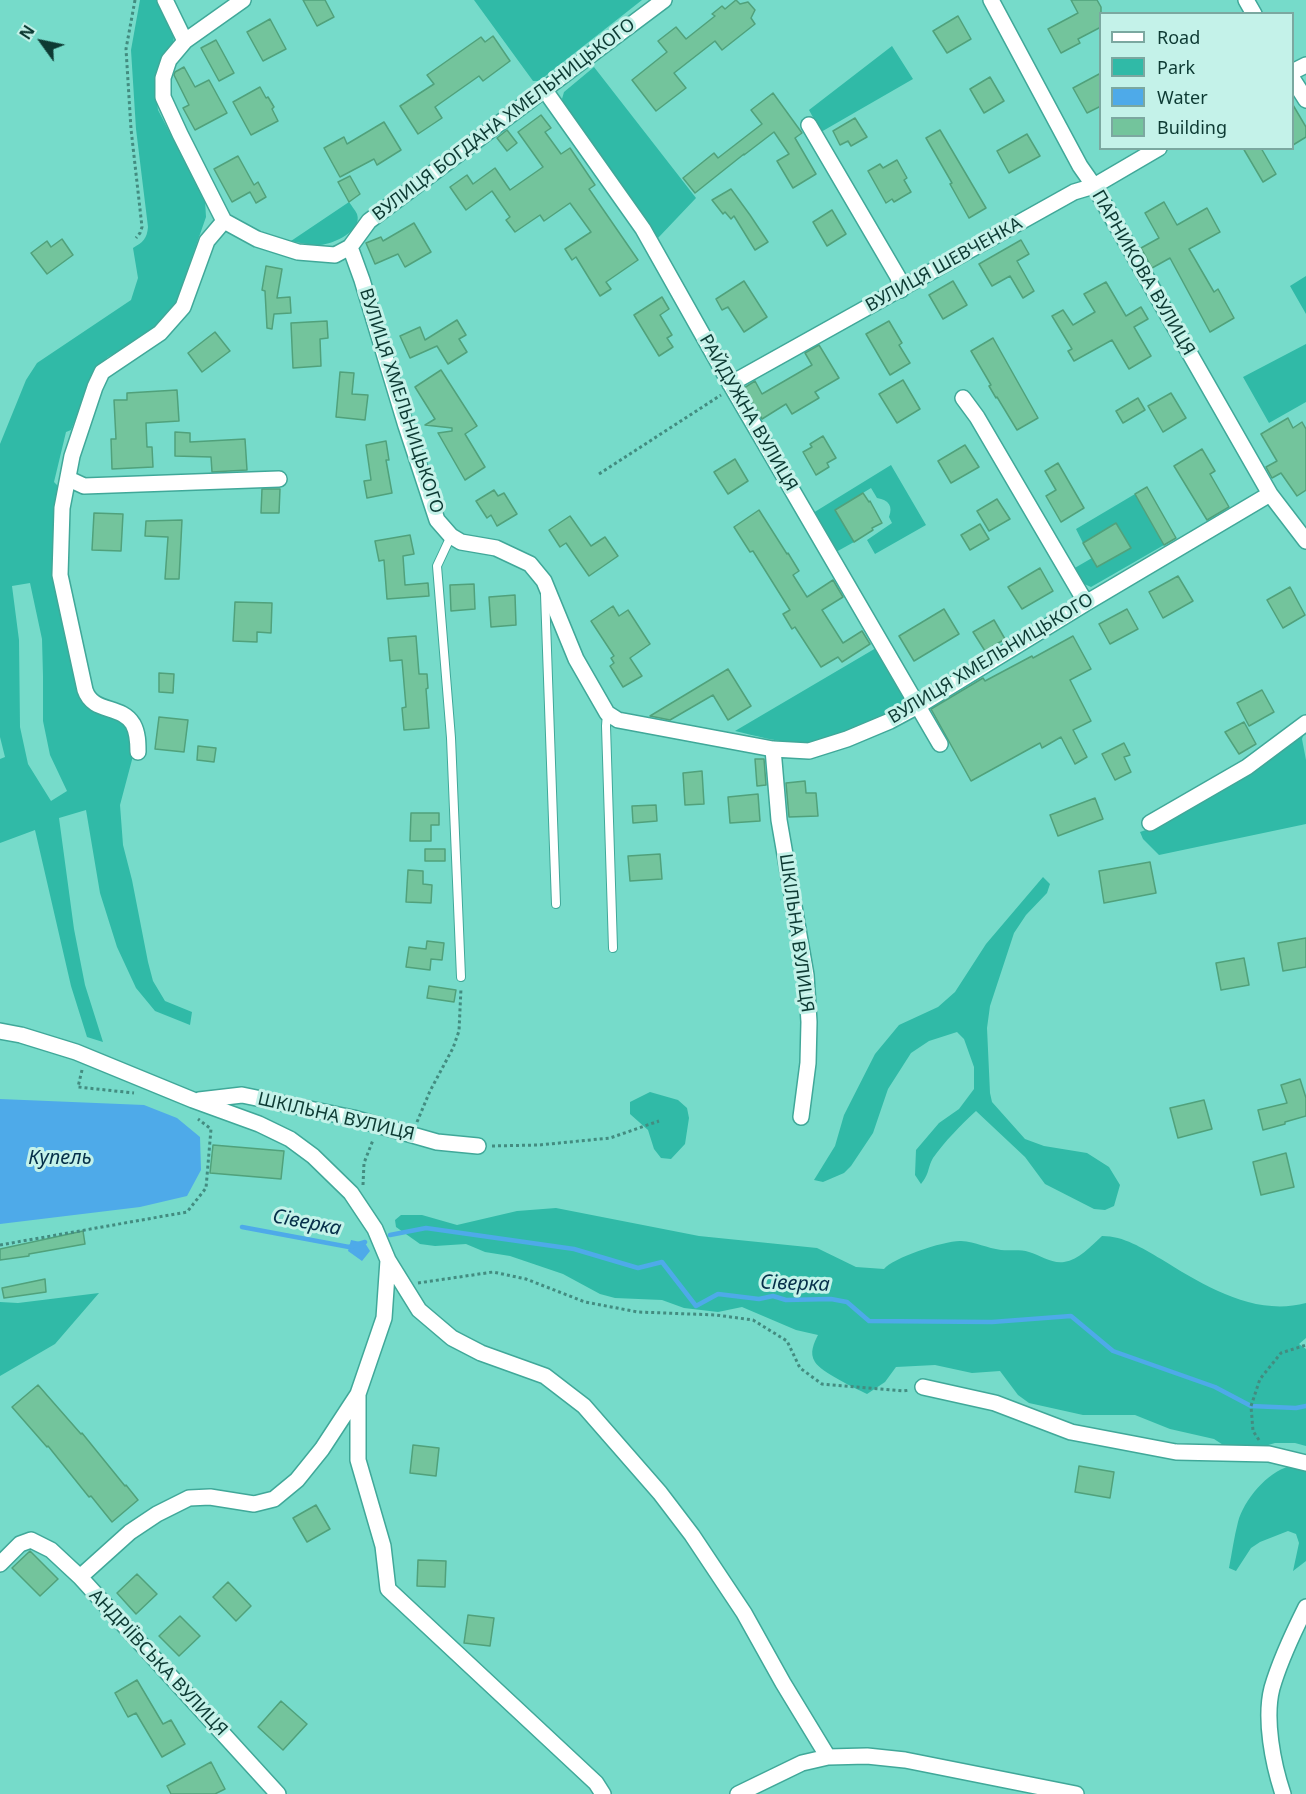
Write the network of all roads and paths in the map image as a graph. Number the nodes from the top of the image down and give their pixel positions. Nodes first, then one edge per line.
1 (135, 0) edge
2 (165, 0) edge
3 (243, 0) edge
4 (664, 0) edge
5 (991, 0) edge
6 (185, 40) junction
7 (1294, 80) edge
8 (544, 89) junction
9 (1306, 100) edge
10 (809, 125) dead end
11 (1156, 150) edge
12 (1094, 186) junction
13 (224, 221) junction
14 (136, 238) dead end
15 (350, 247) junction
16 (901, 290) junction
17 (731, 386) junction
18 (963, 398) dead end
19 (599, 474) dead end
20 (69, 479) junction
21 (279, 479) dead end
22 (1270, 494) junction
23 (451, 536) junction
24 (1306, 541) edge
25 (544, 581) junction
26 (1086, 603) junction
27 (918, 706) junction
28 (607, 713) junction
29 (1306, 723) edge
30 (940, 744) dead end
31 (773, 749) junction
32 (138, 752) dead end
33 (1150, 823) dead end
34 (556, 904) dead end
35 (613, 948) dead end
36 (461, 977) joint
37 (0, 1031) edge
38 (85, 1056) junction
39 (136, 1093) dead end
40 (193, 1101) junction
41 (801, 1117) dead end
42 (197, 1118) dead end
43 (658, 1121) dead end
44 (390, 1128) junction
45 (412, 1135) junction
46 (478, 1146) joint
47 (362, 1207) junction
48 (0, 1245) edge
49 (388, 1260) junction
50 (405, 1285) junction
51 (1306, 1345) edge
52 (923, 1387) joint
53 (358, 1394) junction
54 (1269, 1454) junction
55 (1306, 1463) edge
56 (0, 1564) edge
57 (80, 1577) junction
58 (1306, 1606) edge
59 (828, 1757) junction
60 (278, 1794) edge
61 (603, 1794) edge
62 (738, 1794) edge
63 (1076, 1794) edge
64 (1283, 1794) edge

1 - 14 path
2 - 6 street
3 - 6 street
4 - 8 street, ВУЛИЦЯ БОГДАНА ХМЕЛЬНИЦЬКОГО
5 - 12 street, ПАРНИКОВА ВУЛИЦЯ
6 - 13 street
7 - 9 street
8 - 15 street, ВУЛИЦЯ БОГДАНА ХМЕЛЬНИЦЬКОГО
8 - 17 street, РАЙДУЖНА ВУЛИЦЯ
10 - 16 street
11 - 12 street, ВУЛИЦЯ ШЕВЧЕНКА
12 - 16 street, ВУЛИЦЯ ШЕВЧЕНКА
12 - 22 street, ПАРНИКОВА ВУЛИЦЯ
13 - 15 street
13 - 20 street
15 - 23 street, ВУЛИЦЯ ХМЕЛЬНИЦЬКОГО
16 - 17 street, ВУЛИЦЯ ШЕВЧЕНКА
17 - 19 path
17 - 27 street, РАЙДУЖНА ВУЛИЦЯ
18 - 26 street
20 - 21 street
20 - 32 street
22 - 24 street, ПАРНИКОВА ВУЛИЦЯ
22 - 26 street, ВУЛИЦЯ ХМЕЛЬНИЦЬКОГО
23 - 25 street, ВУЛИЦЯ ХМЕЛЬНИЦЬКОГО
23 - 36 lane
25 - 28 street, ВУЛИЦЯ ХМЕЛЬНИЦЬКОГО
25 - 34 lane
26 - 27 street, ВУЛИЦЯ ХМЕЛЬНИЦЬКОГО
27 - 30 street, РАЙДУЖНА ВУЛИЦЯ
27 - 31 street, ВУЛИЦЯ ХМЕЛЬНИЦЬКОГО
28 - 31 street, ВУЛИЦЯ ХМЕЛЬНИЦЬКОГО
28 - 35 lane
29 - 33 street
31 - 41 street, ШКІЛЬНА ВУЛИЦЯ
36 - 45 path
37 - 38 street, ШКІЛЬНА ВУЛИЦЯ
38 - 39 path
38 - 40 street, ШКІЛЬНА ВУЛИЦЯ
40 - 44 street, ШКІЛЬНА ВУЛИЦЯ
40 - 47 street, ШКІЛЬНА ВУЛИЦЯ
42 - 48 path
43 - 46 path
44 - 45 street, ШКІЛЬНА ВУЛИЦЯ
44 - 47 path
45 - 46 street, ШКІЛЬНА ВУЛИЦЯ
47 - 49 street, ШКІЛЬНА ВУЛИЦЯ
49 - 50 street
49 - 53 street, ШКІЛЬНА ВУЛИЦЯ
50 - 52 path
50 - 59 street
51 - 54 path
52 - 54 street
53 - 57 street, ШКІЛЬНА ВУЛИЦЯ
53 - 61 street
54 - 55 street
56 - 57 street, АНДРІЇВСЬКА ВУЛИЦЯ
57 - 60 street, АНДРІЇВСЬКА ВУЛИЦЯ
58 - 64 street
59 - 62 street
59 - 63 street

